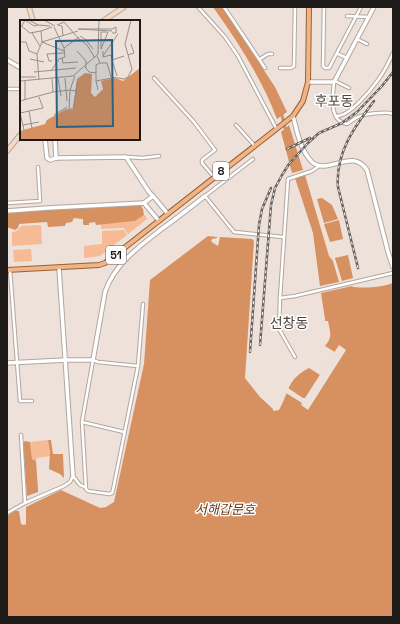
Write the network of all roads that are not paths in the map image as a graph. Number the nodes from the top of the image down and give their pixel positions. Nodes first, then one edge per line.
1 (29, 7) edge
2 (124, 7) edge
3 (198, 7) edge
4 (224, 7) edge
5 (295, 7) edge
6 (309, 7) edge
7 (324, 7) edge
8 (361, 7) edge
9 (374, 7) edge
10 (357, 15) junction
11 (347, 16) dead end
12 (369, 17) junction
13 (33, 20) edge
14 (104, 20) edge
15 (357, 39) junction
16 (367, 44) dead end
17 (393, 53) edge
18 (272, 54) dead end
19 (338, 54) junction
20 (347, 58) junction
21 (260, 59) junction
22 (7, 60) edge
23 (20, 67) edge
24 (265, 68) dead end
25 (280, 68) dead end
26 (154, 78) dead end
27 (308, 82) junction
28 (334, 82) junction
29 (349, 88) dead end
30 (7, 89) edge
31 (20, 89) edge
32 (393, 114) edge
33 (335, 116) junction
34 (291, 117) junction
35 (236, 125) dead end
36 (278, 127) junction
37 (20, 135) edge
38 (45, 140) edge
39 (55, 140) edge
40 (254, 145) junction
41 (7, 150) edge
42 (159, 156) dead end
43 (126, 157) junction
44 (56, 158) junction
45 (253, 158) dead end
46 (319, 165) junction
47 (38, 167) dead end
48 (214, 177) junction
49 (153, 196) junction
50 (205, 196) junction
51 (7, 203) edge
52 (144, 203) junction
53 (7, 212) edge
54 (168, 214) junction
55 (163, 217) joint
56 (159, 221) junction
57 (283, 237) junction
58 (393, 267) edge
59 (59, 268) junction
60 (8, 270) edge
61 (393, 273) edge
62 (280, 298) junction
63 (143, 304) dead end
64 (295, 357) dead end
65 (66, 360) junction
66 (93, 360) junction
67 (17, 363) junction
68 (7, 364) edge
69 (138, 366) junction
70 (32, 401) dead end
71 (82, 422) junction
72 (124, 432) junction
73 (21, 435) dead end
74 (73, 476) junction
75 (86, 488) junction
76 (25, 503) junction
77 (7, 513) edge

1 - 13 main road
2 - 14 main road
3 - 36 street
4 - 21 street
5 - 25 street
6 - 27 main road, 8
7 - 19 street
8 - 10 street
9 - 12 street
10 - 11 street
10 - 12 street
10 - 19 street
12 - 15 street
15 - 16 street
15 - 20 street
17 - 33 street
18 - 21 street
19 - 20 street
20 - 28 street
21 - 24 street
22 - 23 street
26 - 48 street
27 - 28 street
27 - 34 main road, 8
28 - 29 street
28 - 33 street
30 - 31 street
32 - 33 street
34 - 36 main road, 8
34 - 46 street
35 - 40 street
36 - 40 main road, 8
37 - 41 main road
38 - 44 street
39 - 44 street
40 - 48 main road, 8
42 - 43 street
43 - 44 street
43 - 49 street
45 - 50 street
46 - 57 street
46 - 58 street
47 - 51 street
48 - 54 main road, 8
49 - 52 street
49 - 54 street
50 - 57 street
50 - 66 street
52 - 53 street
52 - 56 street
54 - 55 main road, 8
55 - 56 main road, 51
56 - 59 main road, 51
57 - 62 street
59 - 60 main road, 51
59 - 65 street
60 - 67 street
61 - 62 street
62 - 64 street
63 - 69 street
65 - 66 street
65 - 67 street
65 - 74 street
66 - 69 street
66 - 71 street
67 - 68 street
67 - 70 street
69 - 72 street
71 - 72 street
71 - 75 street
72 - 75 street
73 - 76 street
74 - 75 street
74 - 76 street
76 - 77 street

